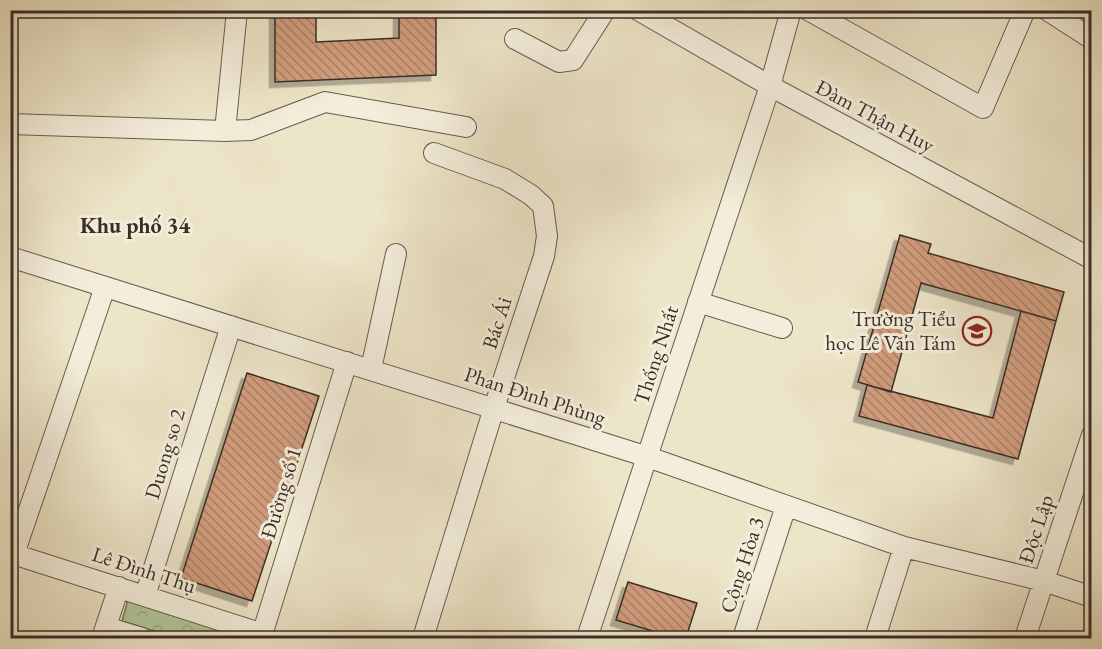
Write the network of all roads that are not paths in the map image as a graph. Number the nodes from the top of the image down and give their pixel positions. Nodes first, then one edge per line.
1 (237, 10) edge
2 (605, 10) edge
3 (1025, 10) edge
4 (1047, 10) edge
5 (795, 11) edge
6 (644, 12) edge
7 (515, 39) dead end
8 (1092, 39) edge
9 (770, 86) junction
10 (10, 124) edge
11 (466, 127) dead end
12 (225, 131) junction
13 (434, 153) dead end
14 (396, 254) dead end
15 (10, 257) edge
16 (1092, 259) edge
17 (105, 287) junction
18 (698, 303) junction
19 (231, 326) junction
20 (782, 328) dead end
21 (347, 362) junction
22 (371, 369) junction
23 (494, 408) junction
24 (1092, 435) edge
25 (648, 457) junction
26 (786, 506) junction
27 (904, 548) junction
28 (12, 553) edge
29 (1044, 581) junction
30 (118, 587) junction
31 (146, 596) junction
32 (1092, 597) edge
33 (104, 633) edge
34 (262, 636) edge
35 (142, 639) edge
36 (423, 639) edge
37 (587, 639) edge
38 (743, 639) edge
39 (875, 639) edge
40 (1025, 639) edge

1 - 12 street
2 - 7 street
3 - 5 street
4 - 8 street
5 - 9 street, Thống Nhất
6 - 9 street, Đàm Thận Huy
9 - 16 street, Đàm Thận Huy
9 - 18 street, Thống Nhất
10 - 12 street
11 - 12 street
13 - 23 street, Bác Ái
14 - 22 street
15 - 17 street, Phan Đình Phùng
17 - 19 street, Phan Đình Phùng
17 - 28 street
18 - 20 street
18 - 25 street, Thống Nhất
19 - 21 street, Phan Đình Phùng
19 - 31 street, Duong so 2
21 - 22 street, Phan Đình Phùng
21 - 34 street, Đường số 1
22 - 23 street, Phan Đình Phùng
23 - 25 street, Phan Đình Phùng
23 - 36 street, Bác Ái
24 - 29 street, Độc Lập
25 - 26 street, Phan Đình Phùng
25 - 37 street, Thống Nhất
26 - 27 street, Phan Đình Phùng
26 - 38 street, Cộng Hòa 3
27 - 29 street, Phan Đình Phùng
27 - 39 street
28 - 30 street, Lê Đình Thụ
29 - 32 street, Phan Đình Phùng
29 - 40 street, Độc Lập
30 - 31 street, Lê Đình Thụ
30 - 33 street
31 - 34 street, Lê Đình Thụ
33 - 35 street

